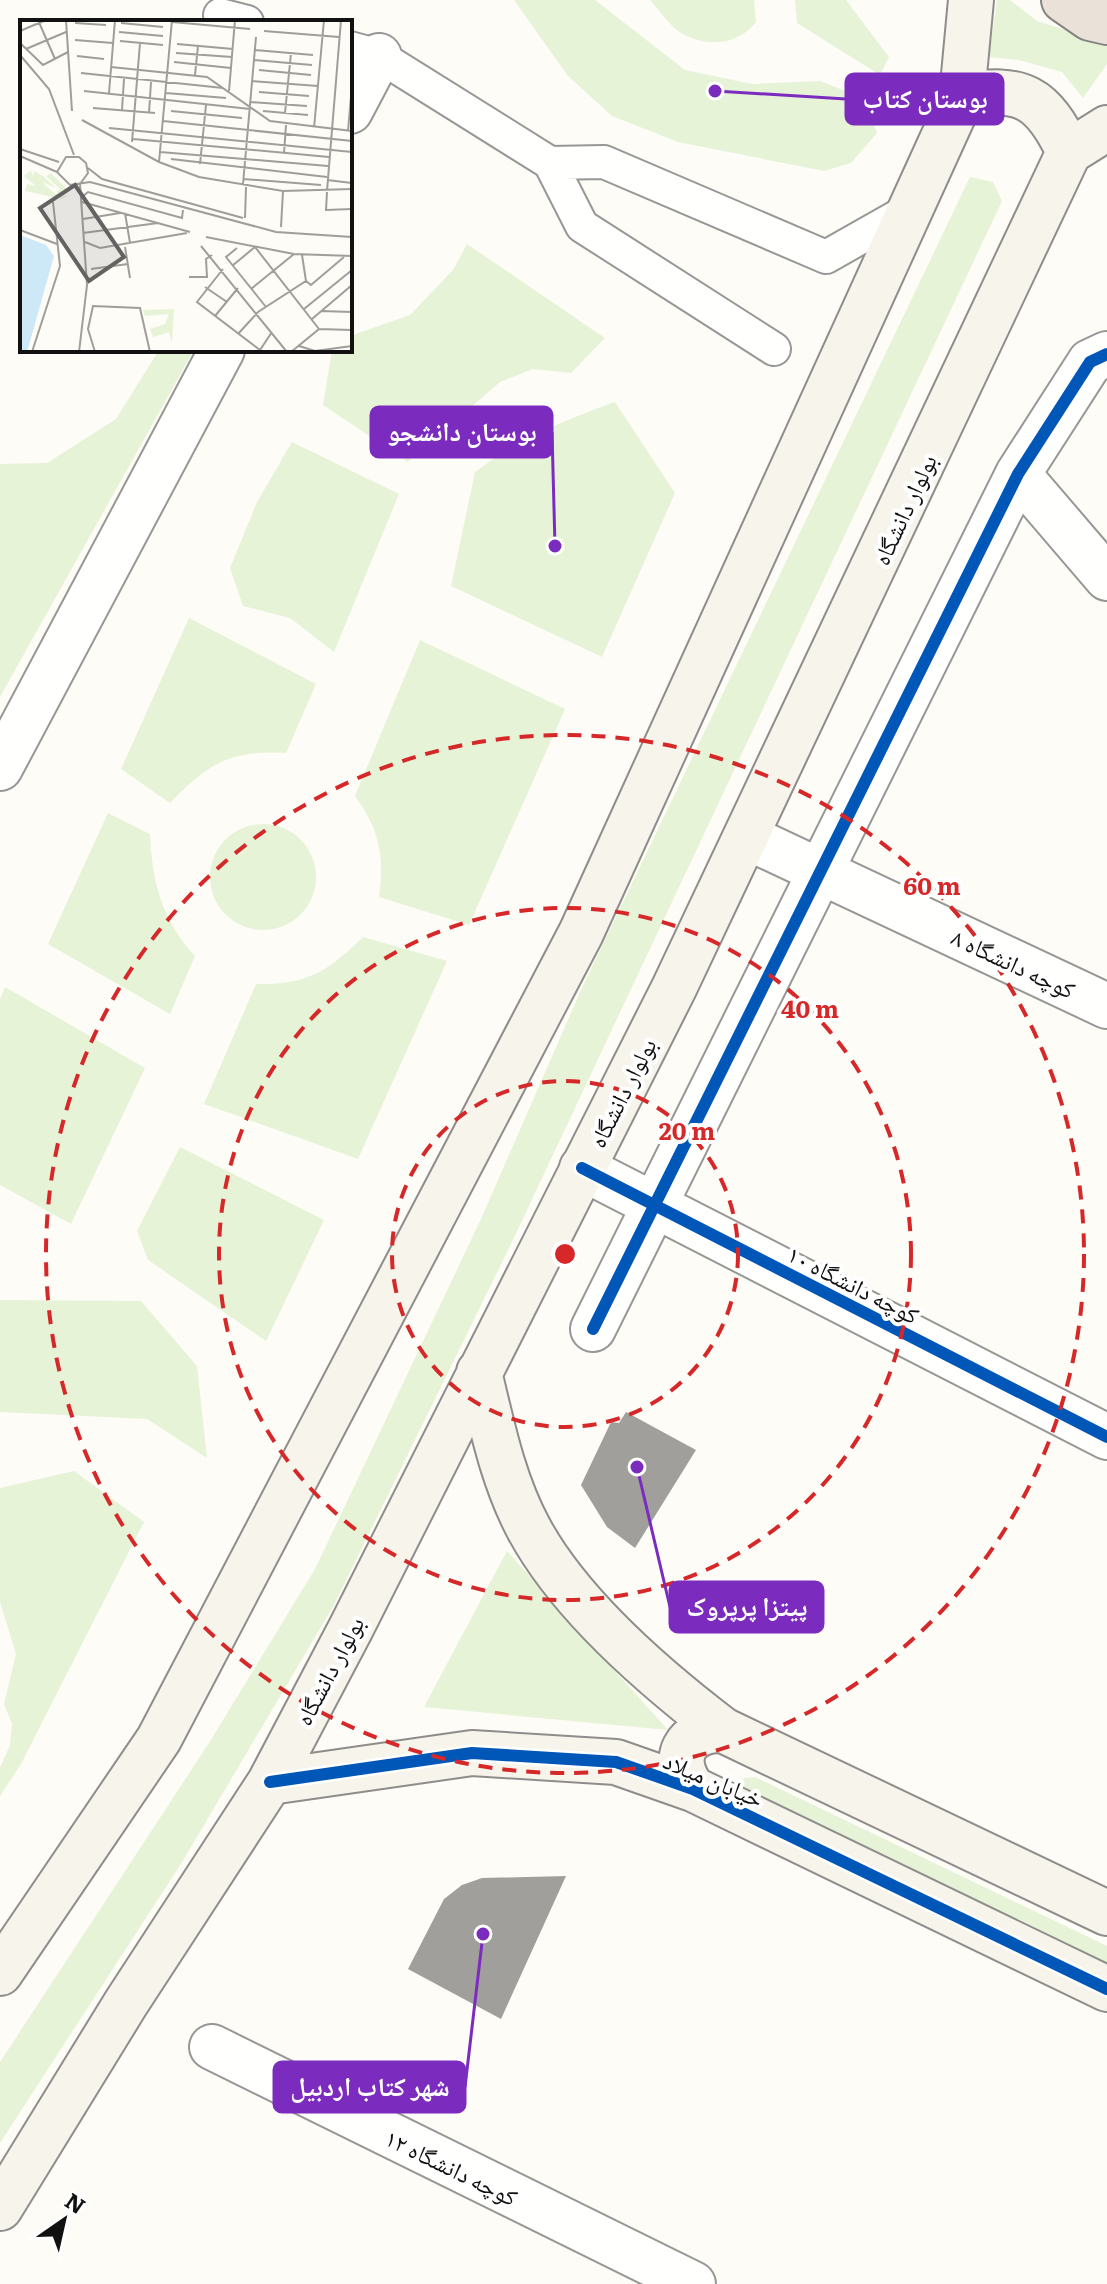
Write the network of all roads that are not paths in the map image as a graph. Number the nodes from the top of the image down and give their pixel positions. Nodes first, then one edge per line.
1 (971, 0) edge
2 (1064, 0) edge
3 (1107, 22) edge
4 (365, 52) edge
5 (962, 96) junction
6 (352, 103) edge
7 (1107, 128) edge
8 (1069, 152) junction
9 (550, 163) junction
10 (909, 210) junction
11 (774, 349) dead end
12 (221, 352) edge
13 (1107, 354) edge
14 (1018, 474) junction
15 (1107, 578) edge
16 (0, 768) edge
17 (747, 837) junction
18 (820, 871) junction
19 (1107, 1006) edge
20 (582, 1168) junction
21 (655, 1206) junction
22 (593, 1329) dead end
23 (479, 1372) junction
24 (1107, 1437) edge
25 (723, 1730) junction
26 (270, 1782) junction
27 (693, 1789) junction
28 (1107, 1913) edge
29 (0, 1973) edge
30 (1107, 1989) edge
31 (212, 2047) dead end
32 (0, 2208) edge
33 (693, 2284) edge

1 - 5 main road
2 - 3 highway
4 - 6 street
4 - 9 lane
5 - 8 main road
5 - 10 main road
7 - 8 main road
8 - 17 main road, بولوار دانشگاه
9 - 10 lane
9 - 11 lane
10 - 29 main road
12 - 16 street
13 - 14 street
14 - 15 street
14 - 18 street
17 - 18 street, کوچه دانشگاه ۸
17 - 20 main road, بولوار دانشگاه
18 - 19 street, کوچه دانشگاه ۸
18 - 21 street
20 - 21 street, کوچه دانشگاه ۱۰
20 - 23 main road, بولوار دانشگاه
21 - 22 street
21 - 24 street, کوچه دانشگاه ۱۰
23 - 25 main road, خیابان میلاد
23 - 26 main road, بولوار دانشگاه
25 - 27 main road
25 - 28 main road, خیابان میلاد
26 - 27 main road, خیابان میلاد
26 - 32 main road, بولوار دانشگاه
27 - 30 main road, خیابان میلاد
31 - 33 street, کوچه دانشگاه ۱۲

